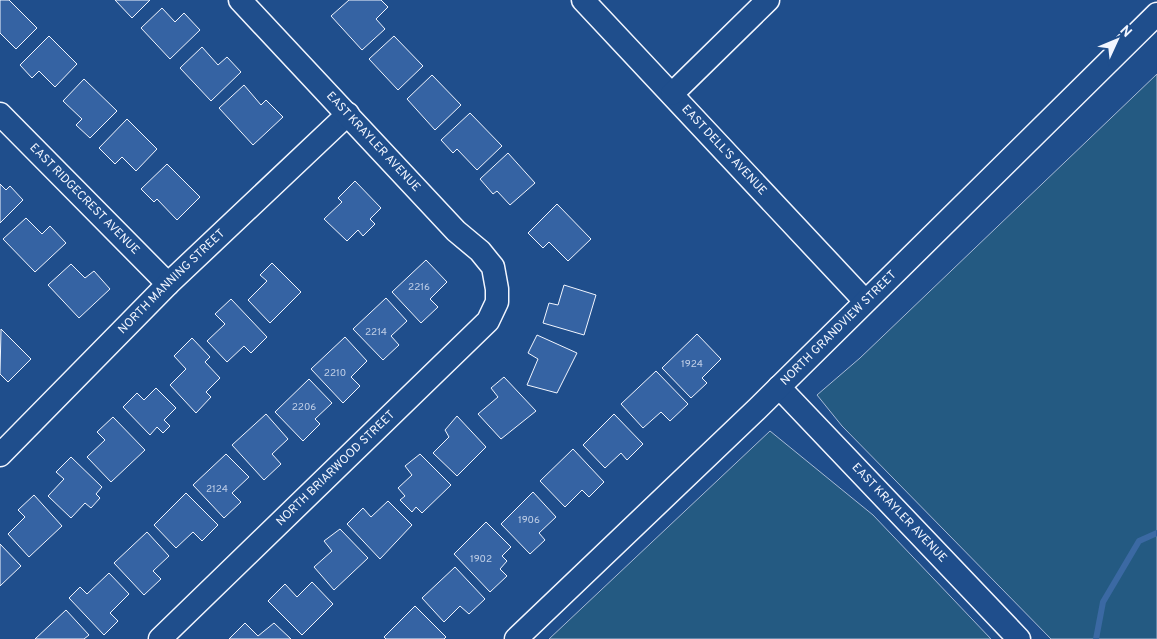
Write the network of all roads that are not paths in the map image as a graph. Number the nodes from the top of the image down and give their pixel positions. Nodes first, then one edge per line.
1 (240, 0) edge
2 (583, 0) edge
3 (768, 0) edge
4 (1157, 14) edge
5 (672, 94) junction
6 (0, 114) edge
7 (348, 114) junction
8 (168, 284) junction
9 (497, 289) joint
10 (865, 301) junction
11 (778, 387) junction
12 (0, 454) edge
13 (160, 639) edge
14 (516, 639) edge
15 (1019, 639) edge

1 - 7 street, EAST KRAYLER AVENUE
2 - 5 street, EAST DELL'S AVENUE
3 - 5 street
4 - 10 street, NORTH GRANDVIEW STREET
5 - 10 street, EAST DELL'S AVENUE
6 - 8 street, EAST RIDGECREST AVENUE
7 - 8 street, NORTH MANNING STREET
7 - 9 street, EAST KRAYLER AVENUE
8 - 12 street, NORTH MANNING STREET
9 - 13 street, NORTH BRIARWOOD STREET
10 - 11 street, NORTH GRANDVIEW STREET
11 - 14 street, NORTH GRANDVIEW STREET
11 - 15 street, EAST KRAYLER AVENUE

